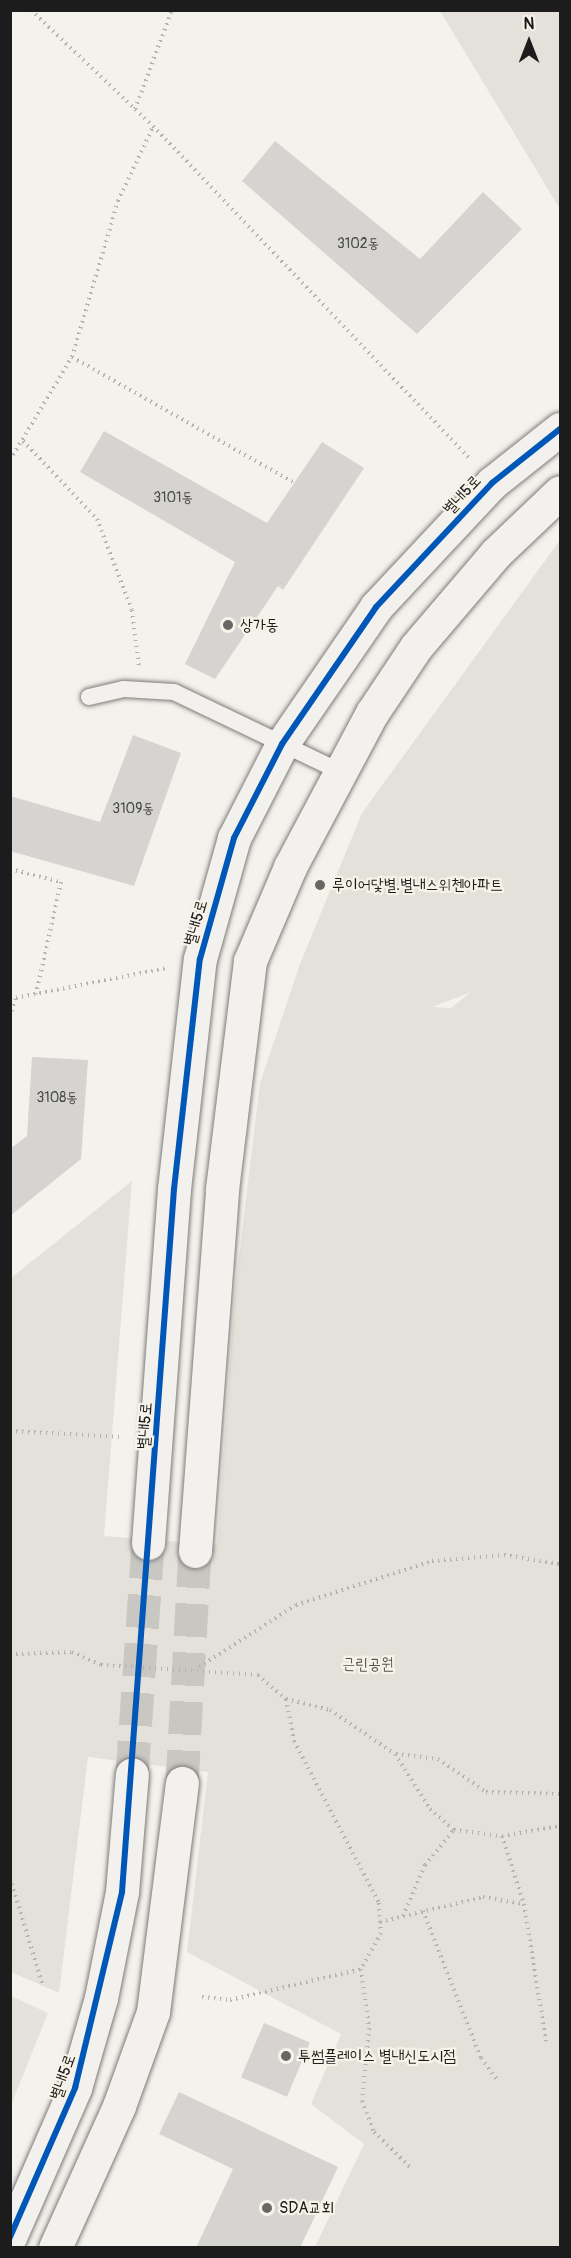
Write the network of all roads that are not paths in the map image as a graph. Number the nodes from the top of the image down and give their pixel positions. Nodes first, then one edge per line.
1 (561, 429) edge
2 (561, 492) edge
3 (89, 697) dead end
4 (282, 744) junction
5 (339, 771) junction
6 (148, 1544) tunnel mouth
7 (195, 1551) tunnel mouth
8 (132, 1774) tunnel mouth
9 (182, 1783) tunnel mouth
10 (10, 2237) edge
11 (56, 2247) edge

1 - 4 street, 별내5로
2 - 5 street
3 - 4 lane
4 - 5 lane
4 - 6 street, 별내5로
5 - 7 street
8 - 10 street, 별내5로
9 - 11 street

